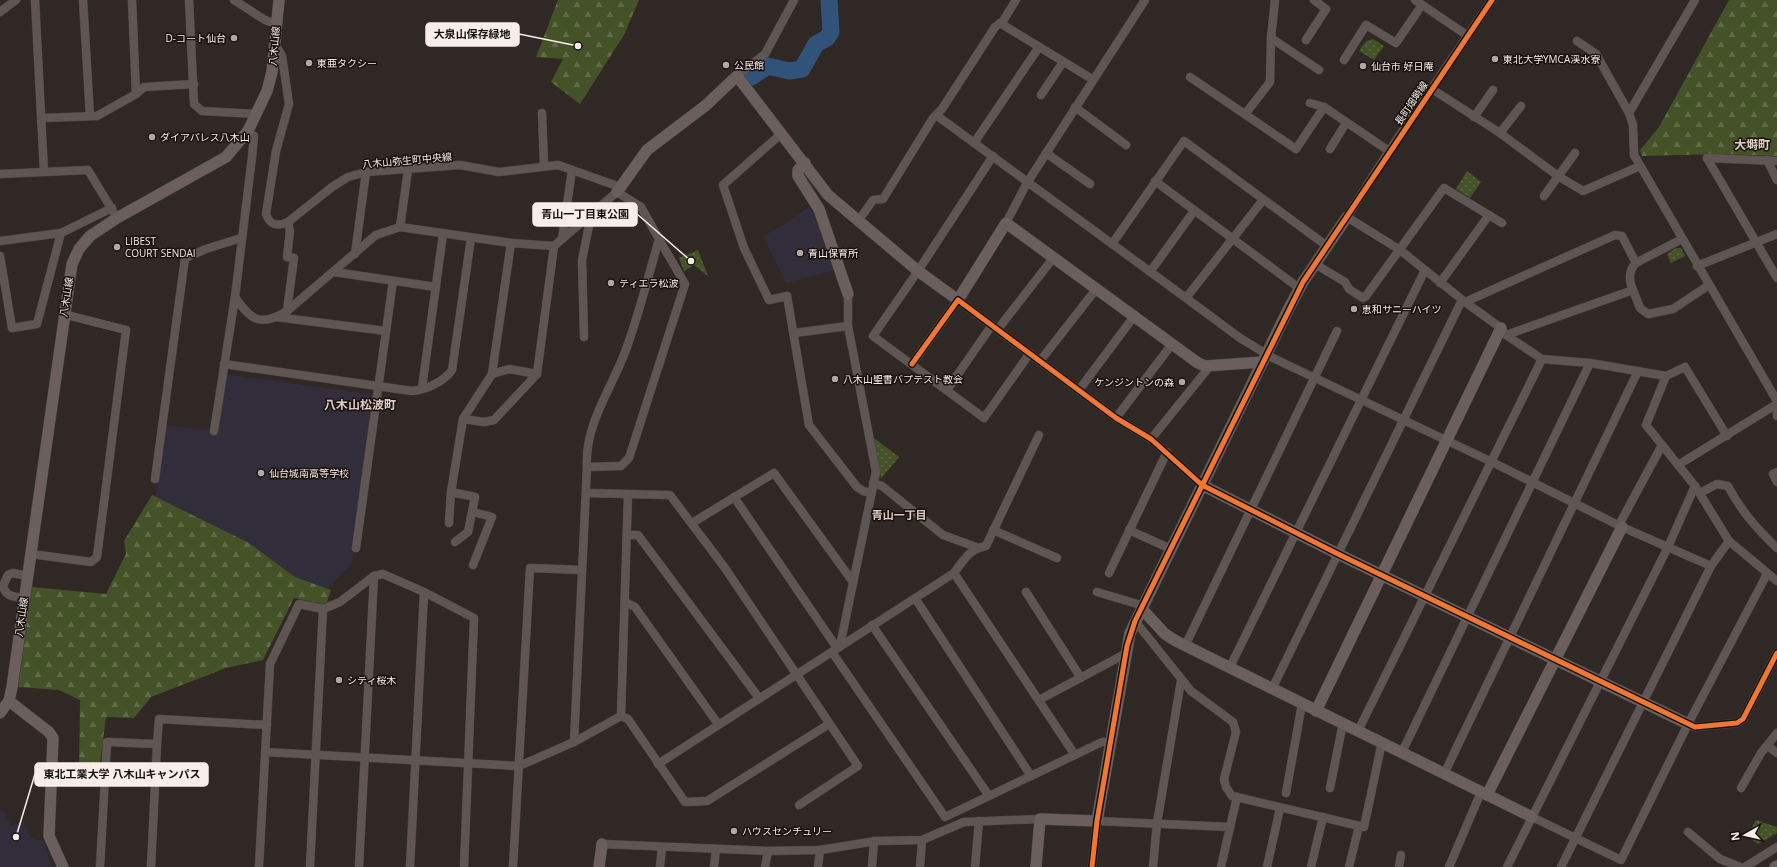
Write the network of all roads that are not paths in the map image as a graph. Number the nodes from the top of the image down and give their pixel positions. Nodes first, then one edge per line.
1 (16, 0) edge
2 (35, 0) edge
3 (83, 0) edge
4 (132, 0) edge
5 (189, 0) edge
6 (234, 0) edge
7 (279, 0) edge
8 (794, 0) edge
9 (1016, 0) edge
10 (1145, 0) edge
11 (1275, 0) edge
12 (1314, 0) edge
13 (1492, 0) edge
14 (1695, 0) edge
15 (1418, 2) edge
16 (0, 12) edge
17 (1000, 23) junction
18 (276, 24) junction
19 (1468, 36) junction
20 (1271, 38) junction
21 (1306, 40) dead end
22 (1577, 41) dead end
23 (275, 44) junction
24 (1039, 47) junction
25 (1344, 60) dead end
26 (1063, 62) junction
27 (1319, 70) dead end
28 (737, 76) junction
29 (1190, 77) dead end
30 (1092, 80) junction
31 (194, 84) junction
32 (1432, 89) junction
33 (1493, 90) dead end
34 (136, 94) junction
35 (1042, 96) dead end
36 (1310, 103) dead end
37 (1521, 106) dead end
38 (1075, 107) junction
39 (1324, 108) junction
40 (1246, 113) junction
41 (1629, 113) junction
42 (257, 114) junction
43 (542, 114) dead end
44 (936, 115) junction
45 (90, 116) junction
46 (1474, 117) junction
47 (42, 118) junction
48 (1346, 122) junction
49 (248, 132) junction
50 (1500, 133) junction
51 (781, 134) junction
52 (974, 142) junction
53 (1126, 145) dead end
54 (1330, 149) dead end
55 (1389, 151) junction
56 (1046, 153) junction
57 (1575, 153) dead end
58 (992, 156) junction
59 (1767, 160) junction
60 (1777, 161) edge
61 (805, 163) junction
62 (544, 165) junction
63 (1640, 166) junction
64 (408, 170) junction
65 (572, 170) junction
66 (44, 172) junction
67 (366, 172) junction
68 (0, 174) edge
69 (1558, 176) junction
70 (1777, 180) edge
71 (1155, 181) junction
72 (1027, 183) junction
73 (1090, 184) dead end
74 (619, 190) junction
75 (1544, 196) dead end
76 (1263, 200) junction
77 (112, 208) junction
78 (1194, 211) junction
79 (1489, 215) junction
80 (591, 216) junction
81 (1347, 217) junction
82 (117, 218) junction
83 (859, 220) junction
84 (288, 222) junction
85 (1006, 223) junction
86 (1502, 223) dead end
87 (400, 227) junction
88 (61, 233) junction
89 (443, 234) junction
90 (1777, 234) edge
91 (241, 238) junction
92 (471, 238) junction
93 (562, 239) junction
94 (659, 239) junction
95 (1682, 239) junction
96 (1232, 240) junction
97 (0, 241) edge
98 (1755, 242) junction
99 (511, 243) junction
100 (1112, 244) junction
101 (554, 246) junction
102 (1327, 246) junction
103 (1400, 250) junction
104 (355, 254) junction
105 (0, 256) edge
106 (1054, 257) junction
107 (1636, 263) junction
108 (1315, 264) junction
109 (1697, 266) junction
110 (1425, 270) junction
111 (918, 271) junction
112 (334, 272) junction
113 (1150, 272) junction
114 (1777, 278) edge
115 (393, 281) junction
116 (1440, 283) junction
117 (1709, 285) junction
118 (436, 287) junction
119 (1097, 288) junction
120 (1299, 288) junction
121 (1633, 290) junction
122 (848, 294) joint
123 (235, 297) junction
124 (1186, 298) junction
125 (958, 300) junction
126 (1463, 301) junction
127 (287, 311) junction
128 (63, 314) junction
129 (1135, 315) junction
130 (276, 317) junction
131 (848, 326) junction
132 (995, 327) junction
133 (1337, 331) dead end
134 (386, 332) junction
135 (794, 332) junction
136 (1504, 332) junction
137 (584, 338) dead end
138 (1172, 344) junction
139 (1030, 353) junction
140 (1265, 358) junction
141 (1542, 359) junction
142 (1040, 361) junction
143 (1590, 363) junction
144 (224, 364) junction
145 (912, 364) junction
146 (1210, 366) junction
147 (1638, 371) junction
148 (492, 374) junction
149 (537, 374) junction
150 (1314, 376) junction
151 (1666, 376) junction
152 (378, 386) junction
153 (422, 388) junction
154 (947, 390) junction
155 (1079, 390) junction
156 (1361, 399) junction
157 (1777, 402) edge
158 (1777, 412) edge
159 (1777, 416) edge
160 (1116, 418) junction
161 (463, 419) junction
162 (1403, 419) junction
163 (214, 432) dead end
164 (1040, 435) dead end
165 (1727, 436) junction
166 (1152, 439) junction
167 (1447, 440) junction
168 (1662, 445) junction
169 (1167, 452) junction
170 (1492, 462) junction
171 (1678, 465) junction
172 (587, 467) junction
173 (1777, 472) edge
174 (155, 479) dead end
175 (1532, 482) junction
176 (1777, 482) edge
177 (873, 483) junction
178 (1202, 484) junction
179 (1695, 486) junction
180 (451, 492) junction
181 (586, 493) junction
182 (871, 493) junction
183 (1700, 493) junction
184 (628, 494) junction
185 (734, 497) junction
186 (1574, 502) junction
187 (1249, 510) junction
188 (473, 512) junction
189 (692, 523) junction
190 (449, 524) dead end
191 (1620, 526) junction
192 (993, 530) junction
193 (1129, 530) junction
194 (1296, 532) junction
195 (626, 535) junction
196 (1729, 541) junction
197 (455, 542) dead end
198 (1668, 547) junction
199 (356, 548) dead end
200 (976, 548) junction
201 (1777, 548) edge
202 (1171, 549) junction
203 (31, 554) junction
204 (1338, 554) junction
205 (1057, 558) dead end
206 (473, 565) dead end
207 (1711, 566) junction
208 (582, 570) junction
209 (954, 572) junction
210 (1109, 573) dead end
211 (1382, 574) junction
212 (1767, 574) junction
213 (27, 576) junction
214 (374, 576) junction
215 (1777, 581) edge
216 (853, 582) junction
217 (424, 592) junction
218 (1026, 592) dead end
219 (1097, 592) dead end
220 (1427, 596) junction
221 (24, 598) junction
222 (914, 598) junction
223 (625, 602) junction
224 (1143, 608) junction
225 (323, 609) junction
226 (1467, 617) junction
227 (1135, 621) junction
228 (872, 626) junction
229 (1510, 638) junction
230 (1185, 646) junction
231 (836, 648) junction
232 (1777, 652) edge
233 (1125, 654) junction
234 (1556, 659) junction
235 (1230, 668) junction
236 (796, 675) junction
237 (1081, 678) junction
238 (1181, 681) junction
239 (1601, 681) junction
240 (1272, 689) junction
241 (759, 698) junction
242 (1039, 700) junction
243 (9, 701) junction
244 (1643, 702) junction
245 (1302, 704) junction
246 (1316, 711) junction
247 (0, 713) edge
248 (621, 716) junction
249 (1342, 723) junction
250 (718, 724) junction
251 (829, 724) junction
252 (1688, 724) junction
253 (266, 725) junction
254 (1358, 731) junction
255 (1777, 733) edge
256 (574, 742) junction
257 (1110, 742) junction
258 (1382, 742) junction
259 (157, 744) junction
260 (1768, 746) junction
261 (265, 752) junction
262 (1402, 752) junction
263 (1777, 753) edge
264 (315, 754) junction
265 (1075, 755) junction
266 (364, 757) junction
267 (414, 759) junction
268 (469, 763) junction
269 (658, 764) junction
270 (519, 766) junction
271 (1444, 774) junction
272 (1031, 776) junction
273 (1330, 788) dead end
274 (1742, 788) dead end
275 (1286, 792) dead end
276 (1484, 794) junction
277 (989, 796) junction
278 (1237, 797) junction
279 (799, 805) dead end
280 (1280, 808) junction
281 (1322, 817) junction
282 (1532, 817) junction
283 (1040, 819) junction
284 (1097, 820) junction
285 (979, 821) junction
286 (1157, 823) junction
287 (1358, 826) junction
288 (1230, 827) junction
289 (1688, 832) dead end
290 (1575, 837) junction
291 (922, 840) junction
292 (874, 841) junction
293 (602, 844) joint
294 (662, 847) junction
295 (1777, 847) edge
296 (716, 849) junction
297 (820, 850) junction
298 (768, 851) junction
299 (1401, 855) dead end
300 (62, 867) edge
301 (100, 867) edge
302 (150, 867) edge
303 (259, 867) edge
304 (310, 867) edge
305 (359, 867) edge
306 (410, 867) edge
307 (464, 867) edge
308 (513, 867) edge
309 (599, 867) edge
310 (660, 867) edge
311 (714, 867) edge
312 (765, 867) edge
313 (818, 867) edge
314 (872, 867) edge
315 (920, 867) edge
316 (975, 867) edge
317 (1036, 867) edge
318 (1092, 867) edge
319 (1153, 867) edge
320 (1221, 867) edge
321 (1267, 867) edge
322 (1310, 867) edge
323 (1349, 867) edge
324 (1399, 867) edge
325 (1449, 867) edge
326 (1507, 867) edge
327 (1561, 867) edge
328 (1740, 867) edge
329 (1744, 867) edge

1 - 16 street
2 - 47 street
3 - 45 street
4 - 34 street
5 - 31 street
6 - 18 street
7 - 18 street, 八木山線
8 - 28 street
9 - 17 street
10 - 30 street
11 - 20 street
12 - 21 street
13 - 19 street, 長町畑塒線
14 - 41 street
15 - 19 street
15 - 25 street
17 - 24 street
17 - 44 street
18 - 23 street, 八木山線
19 - 32 street, 長町畑塒線
20 - 27 street
20 - 40 street
22 - 41 street
23 - 42 street, 八木山線
23 - 84 street
24 - 26 street
24 - 52 street
26 - 30 street
26 - 35 street
28 - 51 street
28 - 74 street
29 - 40 street
30 - 38 street
31 - 34 street
31 - 42 street
32 - 46 street
32 - 55 street, 長町畑塒線
33 - 46 street
34 - 45 street
36 - 39 street
37 - 50 street
38 - 53 street
38 - 56 street
39 - 40 street
39 - 48 street
41 - 63 street
42 - 49 street, 八木山線
43 - 62 street
44 - 52 street
44 - 83 street
45 - 47 street
46 - 50 street
47 - 66 street
48 - 54 street
48 - 55 street
49 - 82 street, 八木山線
49 - 91 street
50 - 69 street
51 - 61 street
51 - 135 street
52 - 58 street
55 - 81 street, 長町畑塒線
56 - 72 street
56 - 73 street
57 - 69 street
58 - 72 street
58 - 111 street
59 - 60 street
59 - 70 street
59 - 98 street
61 - 83 street
61 - 122 street
62 - 64 street, 八木山弥生町中央線
62 - 65 street, 八木山弥生町中央線
63 - 69 street
63 - 95 street
64 - 67 street, 八木山弥生町中央線
64 - 87 street
65 - 74 street, 八木山弥生町中央線
65 - 93 street
66 - 68 street
66 - 77 street
67 - 84 street, 八木山弥生町中央線
67 - 104 street
69 - 75 street
71 - 76 street
71 - 78 street
71 - 100 street
72 - 85 street
72 - 100 street
74 - 80 street
74 - 94 street, 八木山弥生町中央線
76 - 96 street
76 - 102 street
77 - 82 street
77 - 88 street
78 - 96 street
78 - 113 street
79 - 86 street
79 - 103 street
79 - 116 street
80 - 93 street
80 - 137 street
81 - 102 street
81 - 103 street
82 - 128 street, 八木山線
83 - 111 street
84 - 127 street
85 - 106 street
85 - 125 street
87 - 89 street
87 - 104 street
88 - 97 street
88 - 105 street
89 - 92 street
89 - 118 street
90 - 98 street
91 - 123 street
91 - 174 street
92 - 99 street
92 - 153 street
93 - 101 street
94 - 172 street
94 - 172 street, 八木山弥生町中央線
95 - 107 street
95 - 109 street
96 - 120 street
96 - 124 street
98 - 109 street
98 - 114 street
99 - 101 street
99 - 148 street
100 - 113 street
101 - 149 street
102 - 108 street
103 - 108 street
103 - 110 street
104 - 112 street
106 - 119 street
106 - 132 street
107 - 121 street
107 - 126 street
108 - 120 street
109 - 117 street
110 - 116 street
110 - 156 street
111 - 125 street
111 - 145 street
112 - 115 street
112 - 127 street
113 - 124 street
115 - 118 street
115 - 134 street
116 - 126 street
117 - 121 street
117 - 157 street
118 - 153 street
119 - 129 street
119 - 142 street
120 - 140 street
121 - 136 street
122 - 131 street
123 - 130 street
123 - 144 street
124 - 140 street
125 - 132 street
125 - 145 street
126 - 136 street
126 - 162 street
127 - 130 street
128 - 203 street, 八木山線
128 - 203 street
129 - 138 street
129 - 155 street
130 - 134 street
131 - 135 street
131 - 177 street
132 - 139 street
132 - 154 street
133 - 150 street
134 - 152 street
135 - 182 street
136 - 141 street
136 - 167 street
138 - 146 street
138 - 160 street
139 - 142 street
139 - 154 street
140 - 146 street
140 - 150 street
140 - 178 street
141 - 143 street
141 - 170 street
142 - 155 street
143 - 147 street
143 - 175 street
144 - 152 street
144 - 163 street
145 - 154 street
146 - 166 street
147 - 151 street
147 - 186 street
148 - 149 street
148 - 161 street
149 - 161 street
150 - 156 street
150 - 187 street
151 - 165 street
151 - 168 street
152 - 153 street
152 - 199 street
155 - 160 street
156 - 162 street
156 - 194 street
157 - 165 street
158 - 159 street
160 - 166 street
161 - 180 street
162 - 167 street
162 - 204 street
164 - 192 street
165 - 171 street
166 - 169 street
167 - 170 street
167 - 211 street
168 - 171 street
168 - 191 street
169 - 178 street
169 - 193 street
170 - 175 street
170 - 220 street
171 - 179 street
172 - 181 street
173 - 176 street
175 - 186 street
175 - 226 street
177 - 182 street
177 - 200 street
178 - 187 street
178 - 202 street
179 - 183 street
179 - 198 street
180 - 188 street
180 - 190 street
181 - 184 street
181 - 208 street
182 - 216 street
183 - 196 street
183 - 201 street
184 - 189 street
184 - 195 street
185 - 189 street
185 - 216 street
185 - 231 street
186 - 191 street
186 - 229 street
187 - 194 street
187 - 230 street
188 - 197 street
188 - 206 street
189 - 236 street
191 - 198 street
191 - 234 street
192 - 200 street
192 - 205 street
193 - 202 street
193 - 210 street
194 - 204 street
194 - 235 street
195 - 223 street
195 - 241 street
196 - 207 street
196 - 212 street
198 - 207 street
198 - 239 street
200 - 209 street
202 - 224 street
203 - 213 street, 八木山線
204 - 211 street
204 - 240 street
207 - 244 street
208 - 256 street
208 - 270 street
209 - 222 street
209 - 242 street
211 - 220 street
211 - 246 street
212 - 215 street
212 - 252 street
213 - 221 street, 八木山線
213 - 221 street
214 - 217 street
214 - 225 street
214 - 266 street
216 - 231 street
217 - 267 street
217 - 268 street
218 - 237 street
219 - 224 street
220 - 226 street
220 - 254 street
221 - 243 street, 八木山線
222 - 228 street
222 - 272 street
223 - 248 street
223 - 250 street
224 - 227 street
224 - 230 street
225 - 253 street
225 - 264 street
226 - 229 street
226 - 262 street
227 - 233 street
227 - 238 street
228 - 231 street
228 - 277 street
229 - 234 street
229 - 271 street
230 - 235 street
231 - 236 street
231 - 277 street
232 - 252 street
233 - 237 street
233 - 257 street
234 - 239 street
234 - 276 street
235 - 240 street
236 - 241 street
236 - 251 street
237 - 242 street
238 - 278 street
238 - 286 street
239 - 244 street
239 - 282 street
240 - 245 street
241 - 250 street
242 - 265 street
243 - 247 street
243 - 300 street
244 - 252 street
244 - 290 street
245 - 246 street
245 - 275 street
246 - 249 street
248 - 256 street
248 - 269 street
249 - 254 street
249 - 273 street
250 - 269 street
251 - 269 street
251 - 279 street
252 - 290 street
253 - 259 street
253 - 261 street
254 - 258 street
255 - 260 street
256 - 270 street
257 - 265 street
257 - 284 street
258 - 262 street
258 - 287 street
259 - 301 street
259 - 302 street
260 - 263 street
260 - 274 street
261 - 264 street
261 - 303 street
262 - 271 street
264 - 266 street
264 - 304 street
265 - 272 street
266 - 267 street
266 - 305 street
267 - 268 street
267 - 306 street
268 - 270 street
268 - 307 street
270 - 308 street
271 - 276 street
272 - 277 street
276 - 282 street
276 - 325 street
278 - 280 street
278 - 288 street
280 - 281 street
280 - 321 street
281 - 287 street
281 - 322 street
282 - 290 street
282 - 326 street
283 - 284 street
283 - 285 street
283 - 317 street
284 - 286 street
284 - 318 street
285 - 291 street
285 - 316 street
286 - 288 street
286 - 319 street
287 - 323 street
288 - 320 street
289 - 328 street
290 - 327 street
291 - 292 street
291 - 315 street
292 - 297 street
292 - 314 street
293 - 294 street
293 - 309 street
294 - 296 street
294 - 310 street
295 - 329 street
296 - 298 street
296 - 311 street
297 - 298 street
297 - 313 street
298 - 312 street
299 - 324 street

